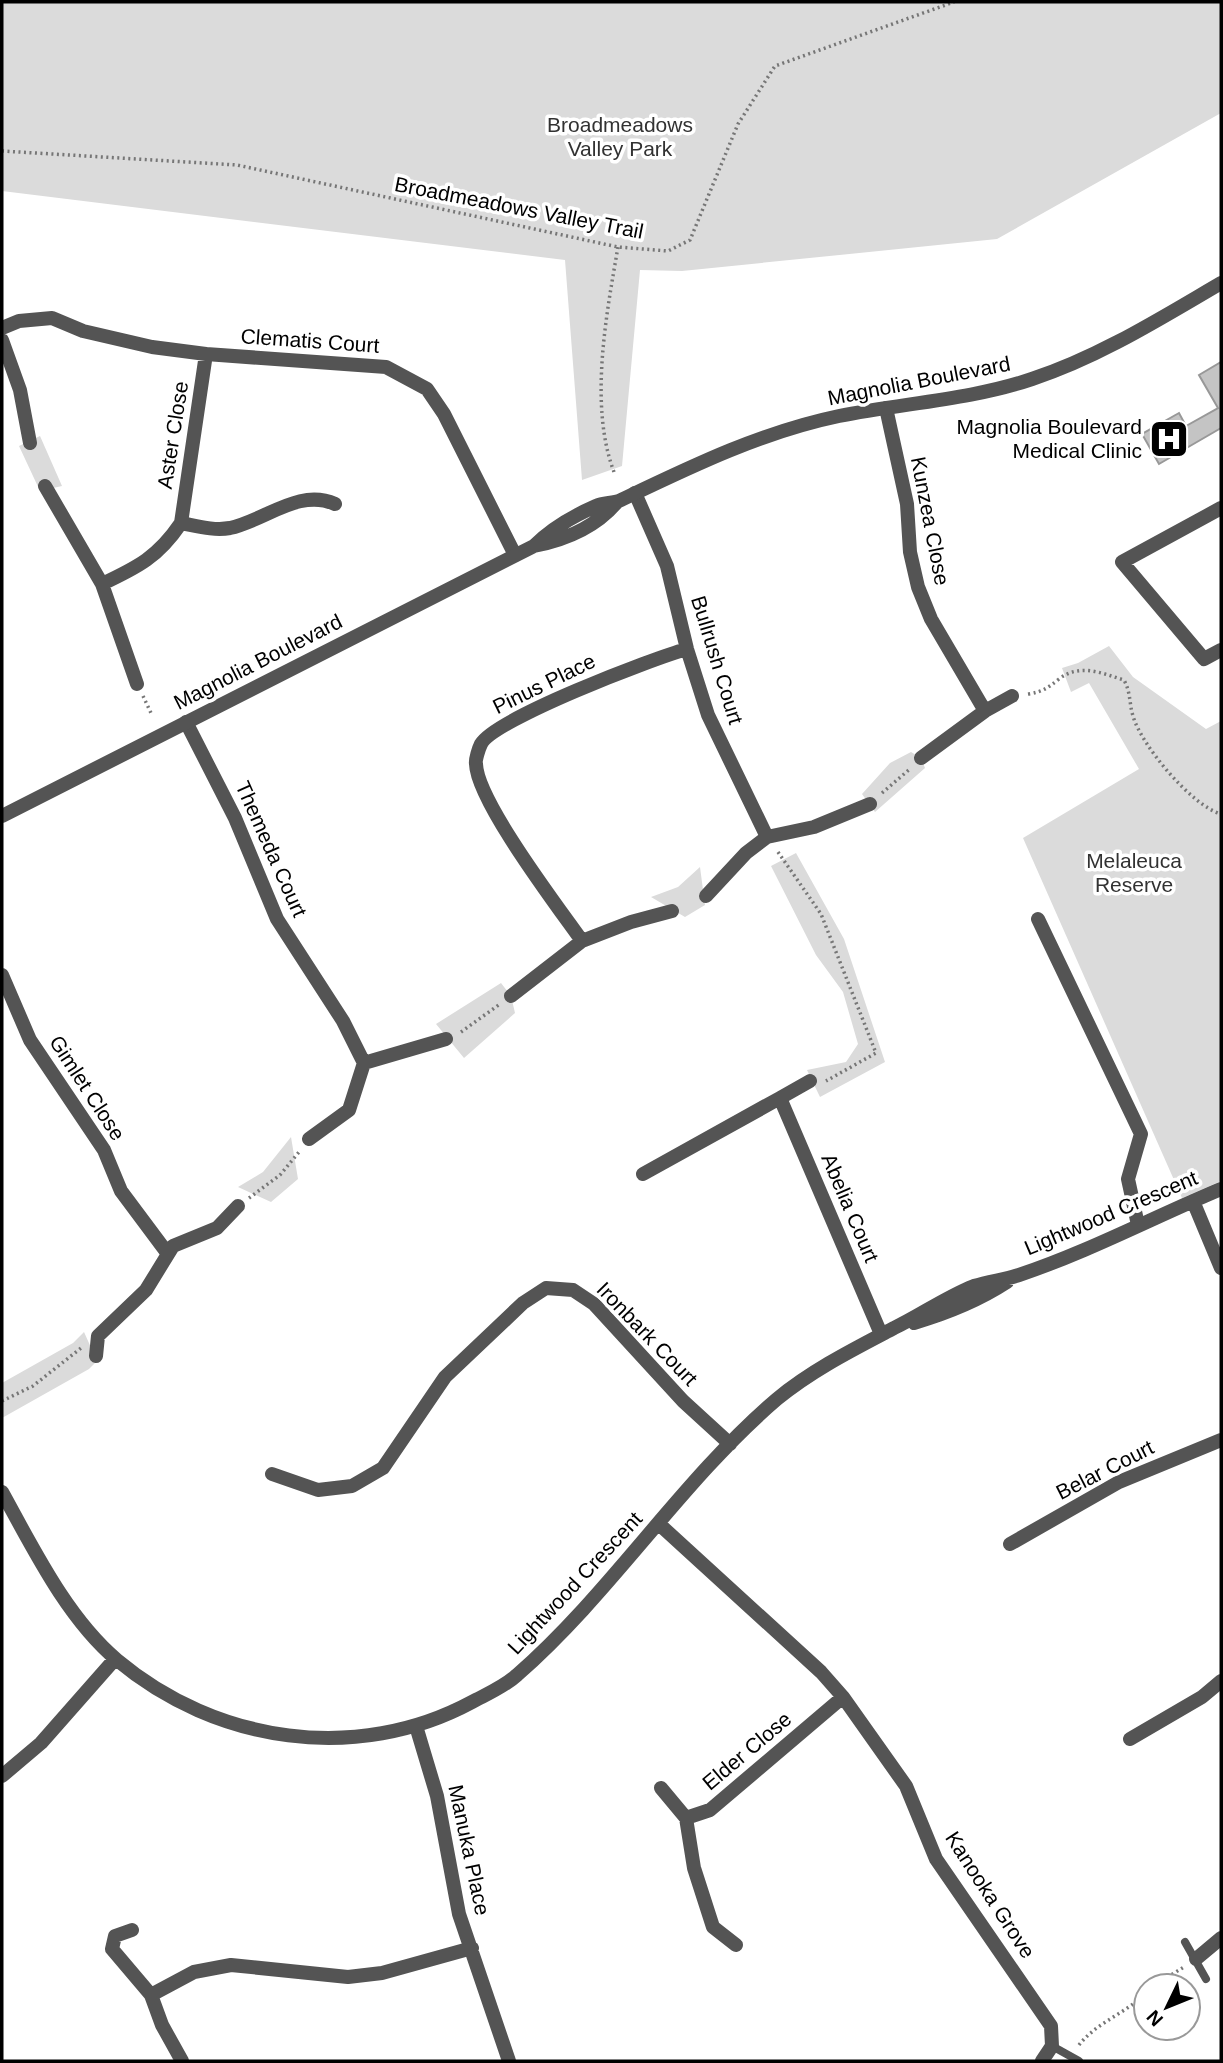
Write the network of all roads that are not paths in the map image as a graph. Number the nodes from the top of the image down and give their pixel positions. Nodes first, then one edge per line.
1 (1221, 283) edge
2 (2, 328) edge
3 (2, 340) edge
4 (206, 354) junction
5 (886, 408) junction
6 (30, 443) dead end
7 (45, 486) dead end
8 (635, 493) junction
9 (335, 504) dead end
10 (1221, 508) edge
11 (181, 523) junction
12 (515, 555) junction
13 (102, 584) junction
14 (687, 649) junction
15 (1221, 650) edge
16 (137, 684) dead end
17 (1012, 696) road end
18 (985, 711) junction
19 (186, 722) junction
20 (921, 758) road end
21 (870, 804) road end
22 (2, 816) edge
23 (767, 836) junction
24 (706, 895) dead end
25 (672, 911) dead end
26 (1038, 919) dead end
27 (582, 941) junction
28 (2, 975) edge
29 (510, 996) road end
30 (446, 1039) road end
31 (364, 1063) junction
32 (810, 1081) road end
33 (780, 1098) junction
34 (309, 1139) road end
35 (643, 1174) dead end
36 (1221, 1189) edge
37 (1193, 1201) junction
38 (238, 1206) road end
39 (1138, 1225) junction
40 (168, 1254) junction
41 (1221, 1268) edge
42 (887, 1331) junction
43 (96, 1356) dead end
44 (1221, 1440) edge
45 (730, 1444) junction
46 (272, 1474) dead end
47 (2, 1492) edge
48 (659, 1524) junction
49 (1010, 1544) dead end
50 (116, 1659) junction
51 (1221, 1681) edge
52 (843, 1697) junction
53 (416, 1726) junction
54 (1130, 1740) dead end
55 (2, 1776) edge
56 (661, 1788) dead end
57 (686, 1818) junction
58 (132, 1930) dead end
59 (1221, 1938) edge
60 (1185, 1942) dead end
61 (736, 1945) dead end
62 (472, 1948) junction
63 (1196, 1959) junction
64 (1206, 1979) dead end
65 (151, 1995) junction
66 (1052, 2046) junction
67 (182, 2061) edge
68 (509, 2061) edge
69 (1042, 2061) edge
70 (1079, 2061) edge

1 - 5 street, Magnolia Boulevard
2 - 4 street, Clematis Court
3 - 6 street
4 - 11 street, Aster Close
4 - 12 street, Clematis Court
5 - 8 street, Magnolia Boulevard
5 - 18 street, Kunzea Close
7 - 13 street
8 - 12 street, Magnolia Boulevard
8 - 14 street, Bullrush Court
9 - 11 street
10 - 15 street
11 - 13 street, Aster Close
12 - 19 street, Magnolia Boulevard
13 - 16 street
14 - 23 street, Bullrush Court
14 - 27 street, Pinus Place
17 - 18 street
18 - 20 street
19 - 22 street, Magnolia Boulevard
19 - 31 street, Themeda Court
21 - 23 street
23 - 24 street
25 - 27 street
26 - 39 street
27 - 29 street
28 - 40 street, Gimlet Close
30 - 31 street
31 - 34 street
32 - 33 street
33 - 35 street
33 - 42 street, Abelia Court
36 - 37 street, Lightwood Crescent
37 - 39 street, Lightwood Crescent
37 - 41 street
38 - 40 street
39 - 42 street, Lightwood Crescent
40 - 43 street
42 - 45 street, Lightwood Crescent
44 - 49 street, Belar Court
45 - 46 street, Ironbark Court
45 - 48 street, Lightwood Crescent
47 - 50 street, Lightwood Crescent
48 - 52 street, Kanooka Grove
48 - 53 street, Lightwood Crescent
50 - 53 street, Lightwood Crescent
50 - 55 street
51 - 54 street
52 - 57 street, Elder Close
52 - 66 street, Kanooka Grove
53 - 62 street, Manuka Place
56 - 57 street
57 - 61 street
58 - 65 street
59 - 63 street
60 - 63 lane
62 - 65 street
62 - 68 street, Manuka Place
63 - 64 lane
65 - 67 street
66 - 69 street
66 - 70 lane

